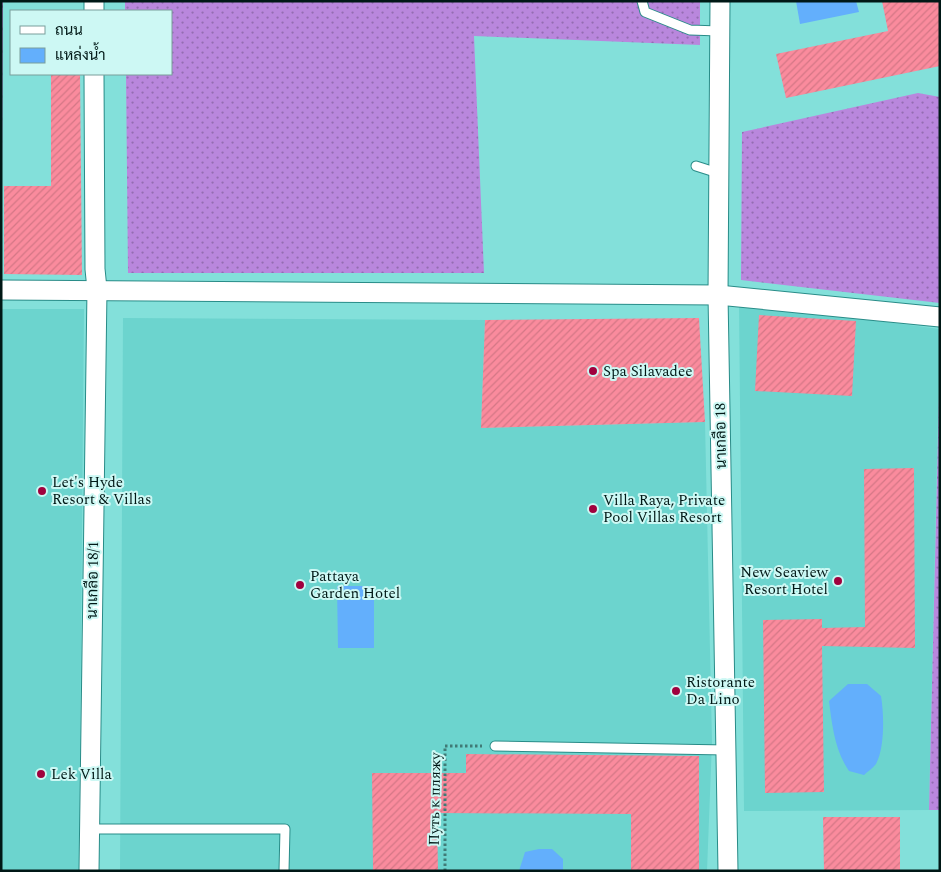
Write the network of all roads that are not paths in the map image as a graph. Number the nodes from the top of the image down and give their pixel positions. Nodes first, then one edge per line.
1 (642, 1) edge
2 (720, 1) edge
3 (719, 31) junction
4 (94, 75) edge
5 (696, 166) dead end
6 (718, 173) junction
7 (97, 289) junction
8 (1, 290) edge
9 (718, 294) junction
10 (940, 317) edge
11 (496, 746) road end
12 (727, 750) junction
13 (90, 829) junction
14 (89, 871) edge
15 (284, 871) edge
16 (728, 871) edge

1 - 3 lane
2 - 3 street, นาเกลือ 18
3 - 6 street, นาเกลือ 18
4 - 7 street, นาเกลือ 18/1
5 - 6 lane
6 - 9 street, นาเกลือ 18
7 - 8 street
7 - 9 street
7 - 13 street, นาเกลือ 18/1
9 - 10 street
9 - 12 street, นาเกลือ 18
11 - 12 lane
12 - 16 street, นาเกลือ 18
13 - 14 street, นาเกลือ 18/1
13 - 15 lane

